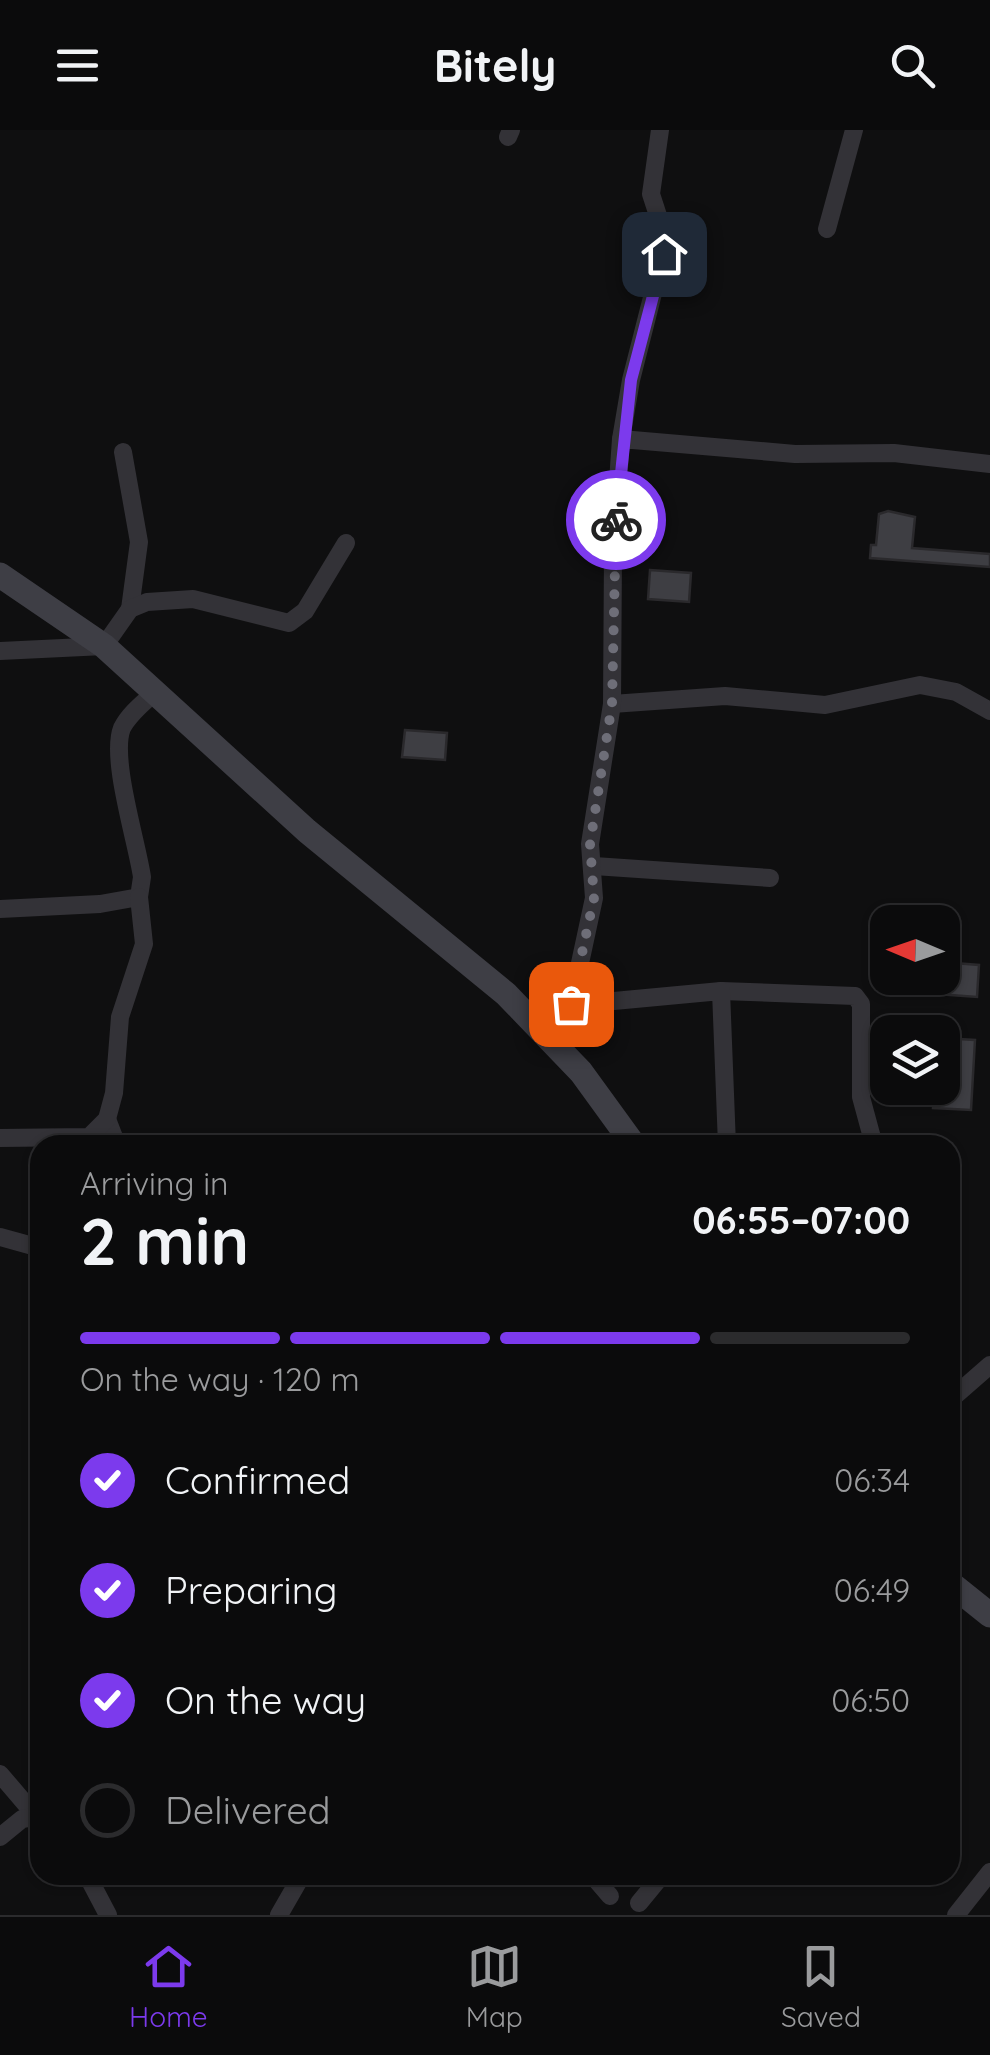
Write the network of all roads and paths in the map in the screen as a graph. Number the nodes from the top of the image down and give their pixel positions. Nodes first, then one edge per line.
1 (660, 130) edge
2 (854, 130) edge
3 (827, 230) dead end
4 (622, 439) junction
5 (123, 452) dead end
6 (990, 464) edge
7 (346, 543) dead end
8 (0, 575) edge
9 (130, 608) junction
10 (104, 646) junction
11 (0, 652) edge
12 (154, 693) junction
13 (612, 704) junction
14 (990, 711) edge
15 (594, 866) junction
16 (770, 878) dead end
17 (138, 898) junction
18 (0, 909) edge
19 (720, 991) junction
20 (571, 1004) junction
21 (547, 1034) junction
22 (107, 1119) junction
23 (90, 1135) edge
24 (113, 1135) edge
25 (626, 1135) edge
26 (727, 1135) edge
27 (871, 1135) edge
28 (30, 1137) edge
29 (0, 1138) edge
30 (0, 1237) edge
31 (30, 1245) edge
32 (990, 1365) edge
33 (960, 1391) edge
34 (960, 1591) edge
35 (990, 1615) edge
36 (0, 1774) edge
37 (30, 1806) edge
38 (30, 1820) edge
39 (0, 1838) edge
40 (990, 1872) edge
41 (92, 1885) edge
42 (296, 1885) edge
43 (601, 1885) edge
44 (653, 1885) edge
45 (610, 1896) dead end
46 (639, 1902) dead end
47 (108, 1915) edge
48 (280, 1915) edge
49 (956, 1915) edge

1 - 4 street
2 - 3 street
4 - 6 street
4 - 13 street
5 - 9 street
7 - 9 street
8 - 10 street
9 - 10 street
10 - 11 street
10 - 12 street
12 - 17 street
12 - 21 street
13 - 14 street
13 - 15 street
15 - 16 street
15 - 20 street
17 - 18 street
17 - 22 street
19 - 20 street
19 - 26 street
19 - 27 street
20 - 21 street
21 - 25 street
22 - 23 street
22 - 24 street
28 - 29 street
30 - 31 street
32 - 33 street
34 - 35 street
36 - 37 street
38 - 39 street
40 - 49 street
41 - 47 street
42 - 48 street
43 - 45 street
44 - 46 street

